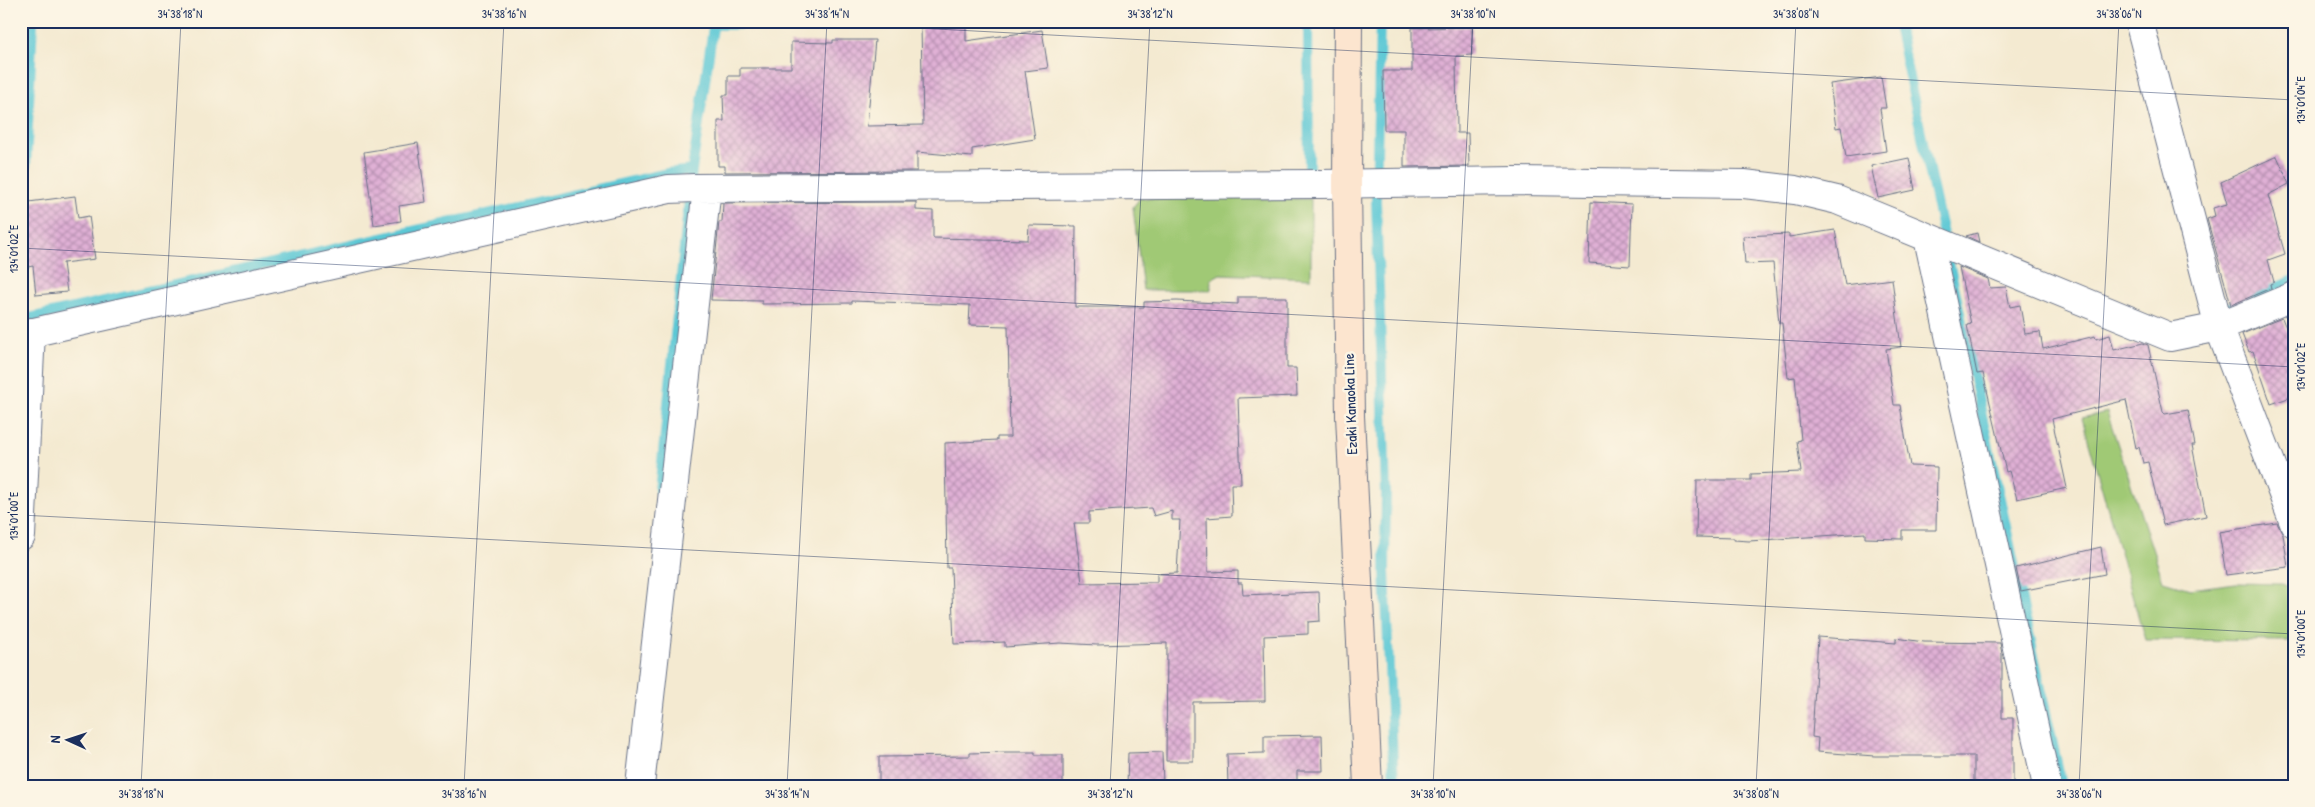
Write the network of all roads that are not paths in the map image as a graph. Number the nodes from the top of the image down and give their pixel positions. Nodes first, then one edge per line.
1 (1348, 21) edge
2 (2139, 21) edge
3 (1366, 184) junction
4 (695, 188) junction
5 (1940, 243) junction
6 (2294, 296) edge
7 (2225, 324) junction
8 (26, 334) edge
9 (2294, 523) edge
10 (21, 536) edge
11 (640, 786) edge
12 (1368, 786) edge
13 (2047, 786) edge

1 - 3 main road, Ezaki Kanaoka Line
2 - 7 street
3 - 4 street
3 - 5 street
3 - 12 main road, Ezaki Kanaoka Line
4 - 8 street
4 - 11 street
5 - 7 street
5 - 13 street
6 - 7 street
7 - 9 street
8 - 10 street

